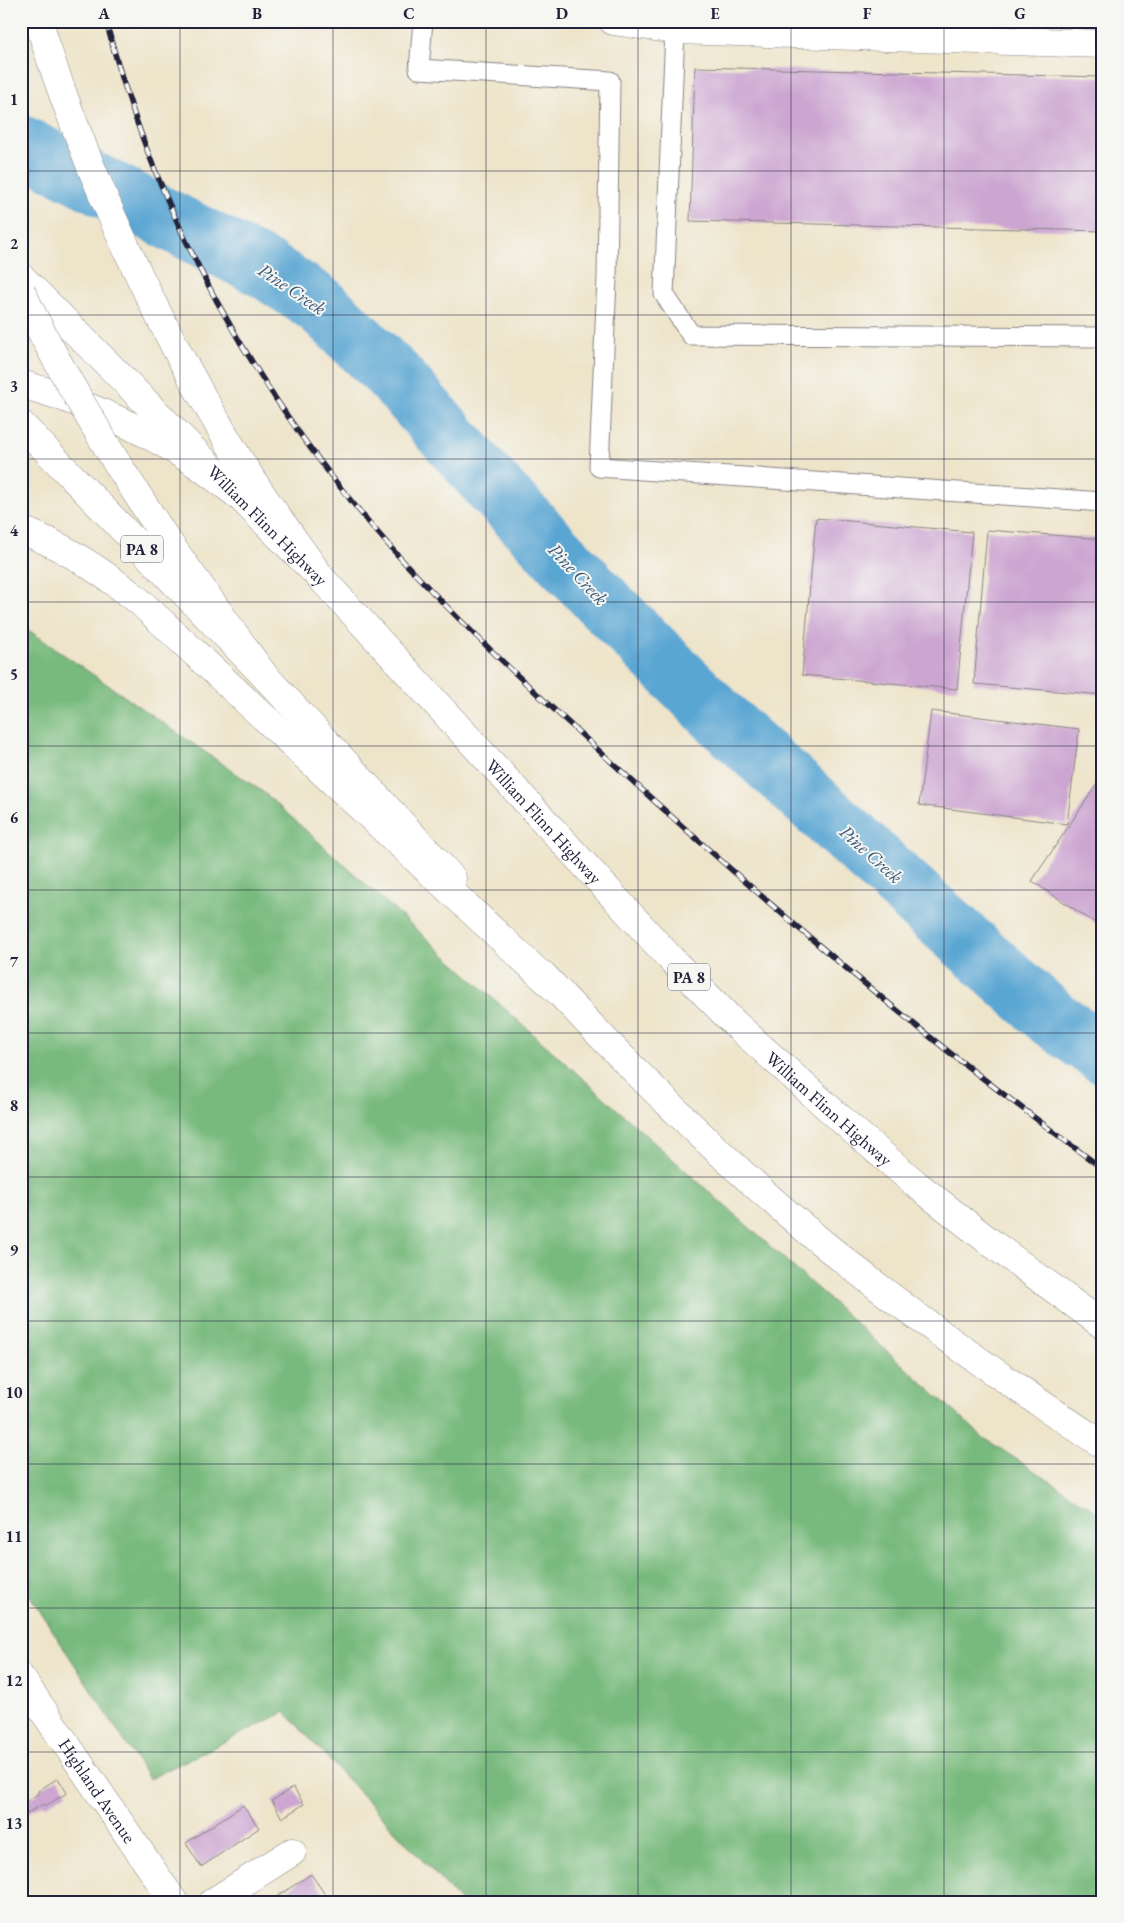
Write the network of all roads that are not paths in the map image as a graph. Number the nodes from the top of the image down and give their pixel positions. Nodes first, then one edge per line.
1 (38, 21) edge
2 (423, 21) edge
3 (613, 21) edge
4 (675, 30) junction
5 (1103, 44) edge
6 (21, 277) edge
7 (21, 291) edge
8 (1103, 337) edge
9 (21, 384) edge
10 (21, 424) edge
11 (242, 498) junction
12 (1103, 502) edge
13 (21, 530) edge
14 (322, 579) junction
15 (263, 674) junction
16 (560, 993) junction
17 (1103, 1325) edge
18 (1103, 1445) edge
19 (21, 1678) edge
20 (292, 1852) dead end
21 (174, 1902) edge
22 (213, 1902) edge

1 - 14 main road
2 - 12 lane
3 - 4 main road
4 - 5 main road
4 - 8 lane
6 - 11 main road, William Flinn Highway / PA 8
7 - 15 main road, bridge
9 - 11 main road
10 - 15 main road, PA 8
11 - 14 main road, William Flinn Highway / PA 8
13 - 16 main road
14 - 17 main road, William Flinn Highway / PA 8
15 - 16 main road, PA 8
16 - 18 main road, PA 8
19 - 21 main road, Highland Avenue
20 - 22 main road

